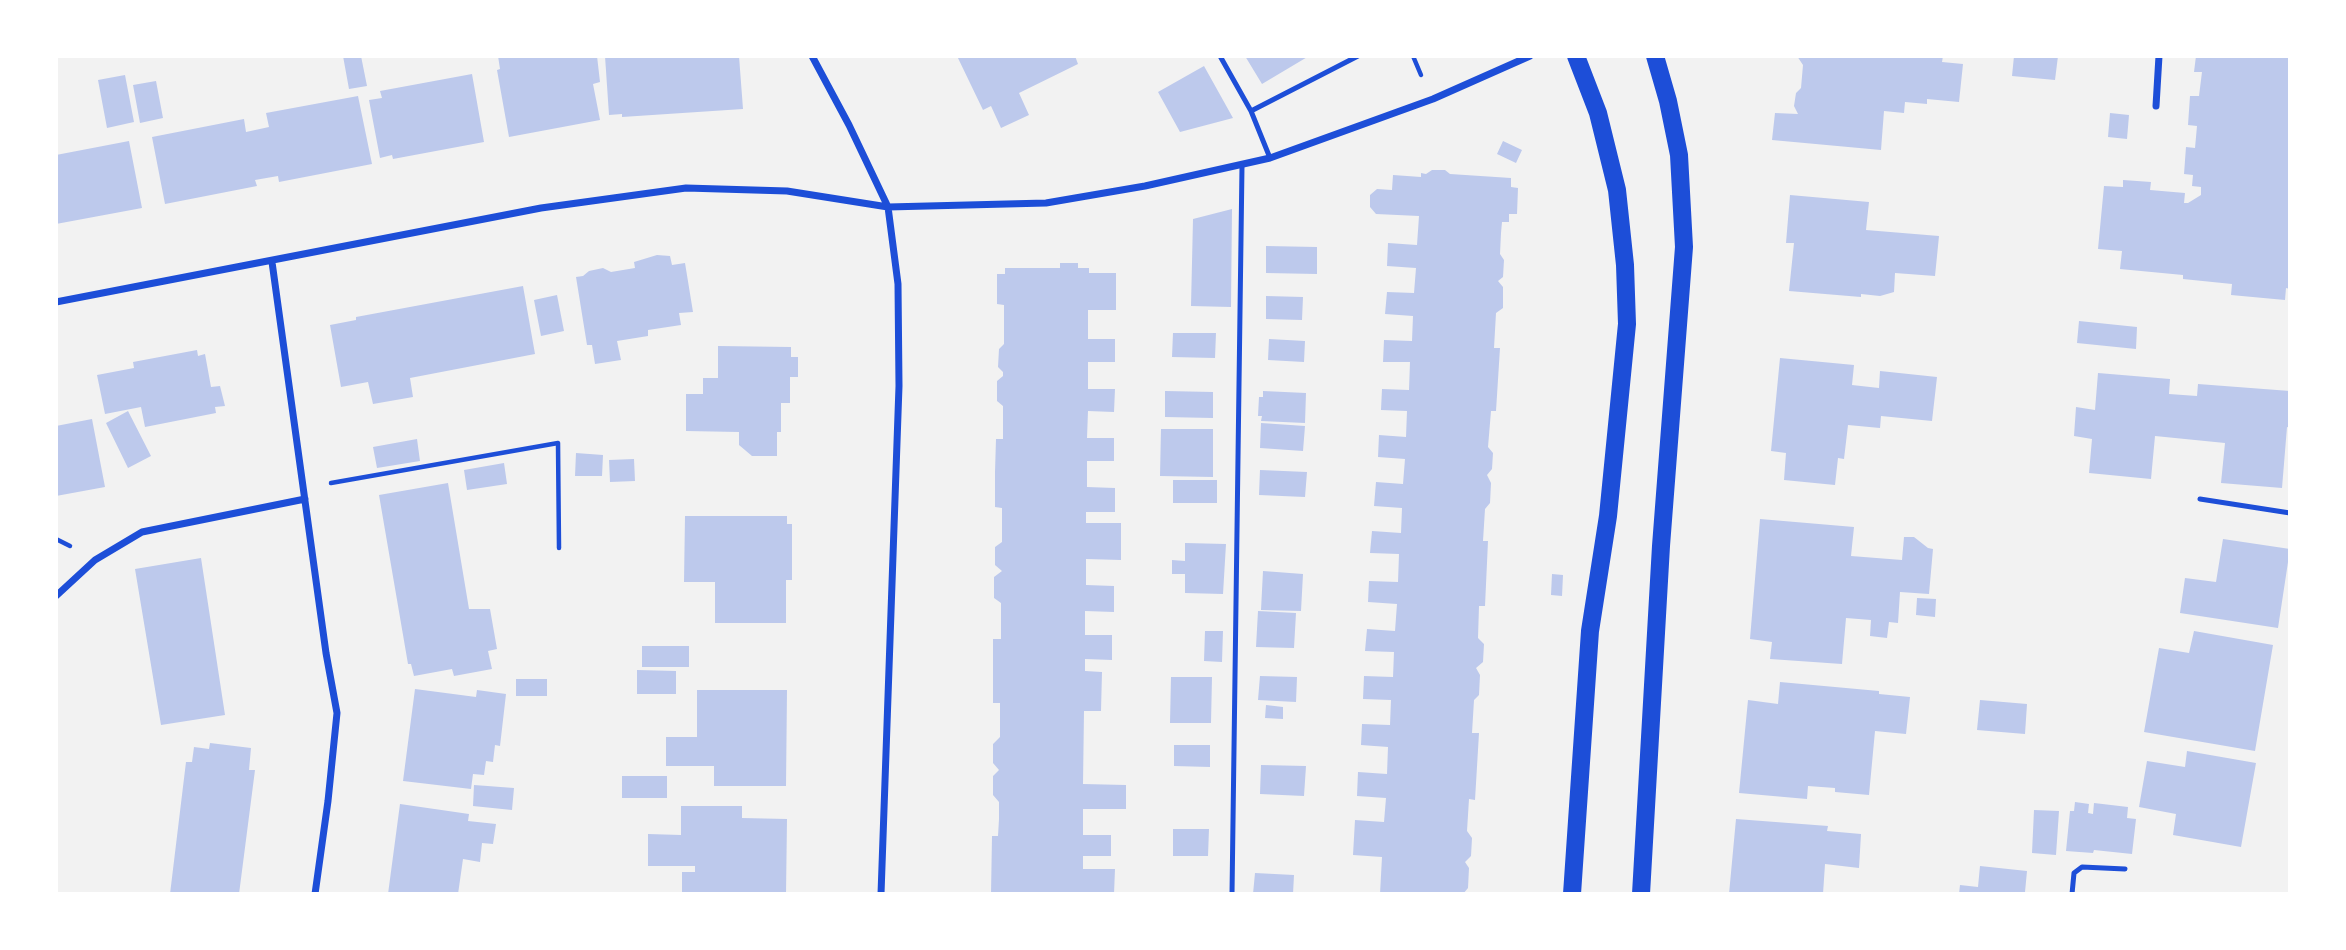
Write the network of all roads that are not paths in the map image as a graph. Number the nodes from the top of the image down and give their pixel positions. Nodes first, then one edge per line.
1 (812, 56) edge
2 (1220, 56) edge
3 (1358, 56) edge
4 (1530, 56) edge
5 (1576, 56) edge
6 (1655, 56) edge
7 (2159, 56) edge
8 (2155, 106) dead end
9 (1251, 111) junction
10 (1270, 158) junction
11 (1242, 166) junction
12 (888, 206) junction
13 (272, 262) junction
14 (56, 302) edge
15 (305, 499) junction
16 (2200, 499) dead end
17 (2290, 513) edge
18 (56, 596) edge
19 (2125, 869) dead end
20 (315, 894) edge
21 (881, 894) edge
22 (1233, 894) edge
23 (1572, 894) edge
24 (1641, 894) edge
25 (2072, 894) edge

1 - 12 street
2 - 9 lane
3 - 9 lane
4 - 10 street
5 - 23 main road
6 - 24 main road
7 - 8 street
9 - 10 lane
10 - 11 street
11 - 12 street
11 - 22 lane
12 - 13 street
12 - 21 street
13 - 14 street
13 - 15 street
15 - 18 street
15 - 20 street
16 - 17 lane
19 - 25 lane

